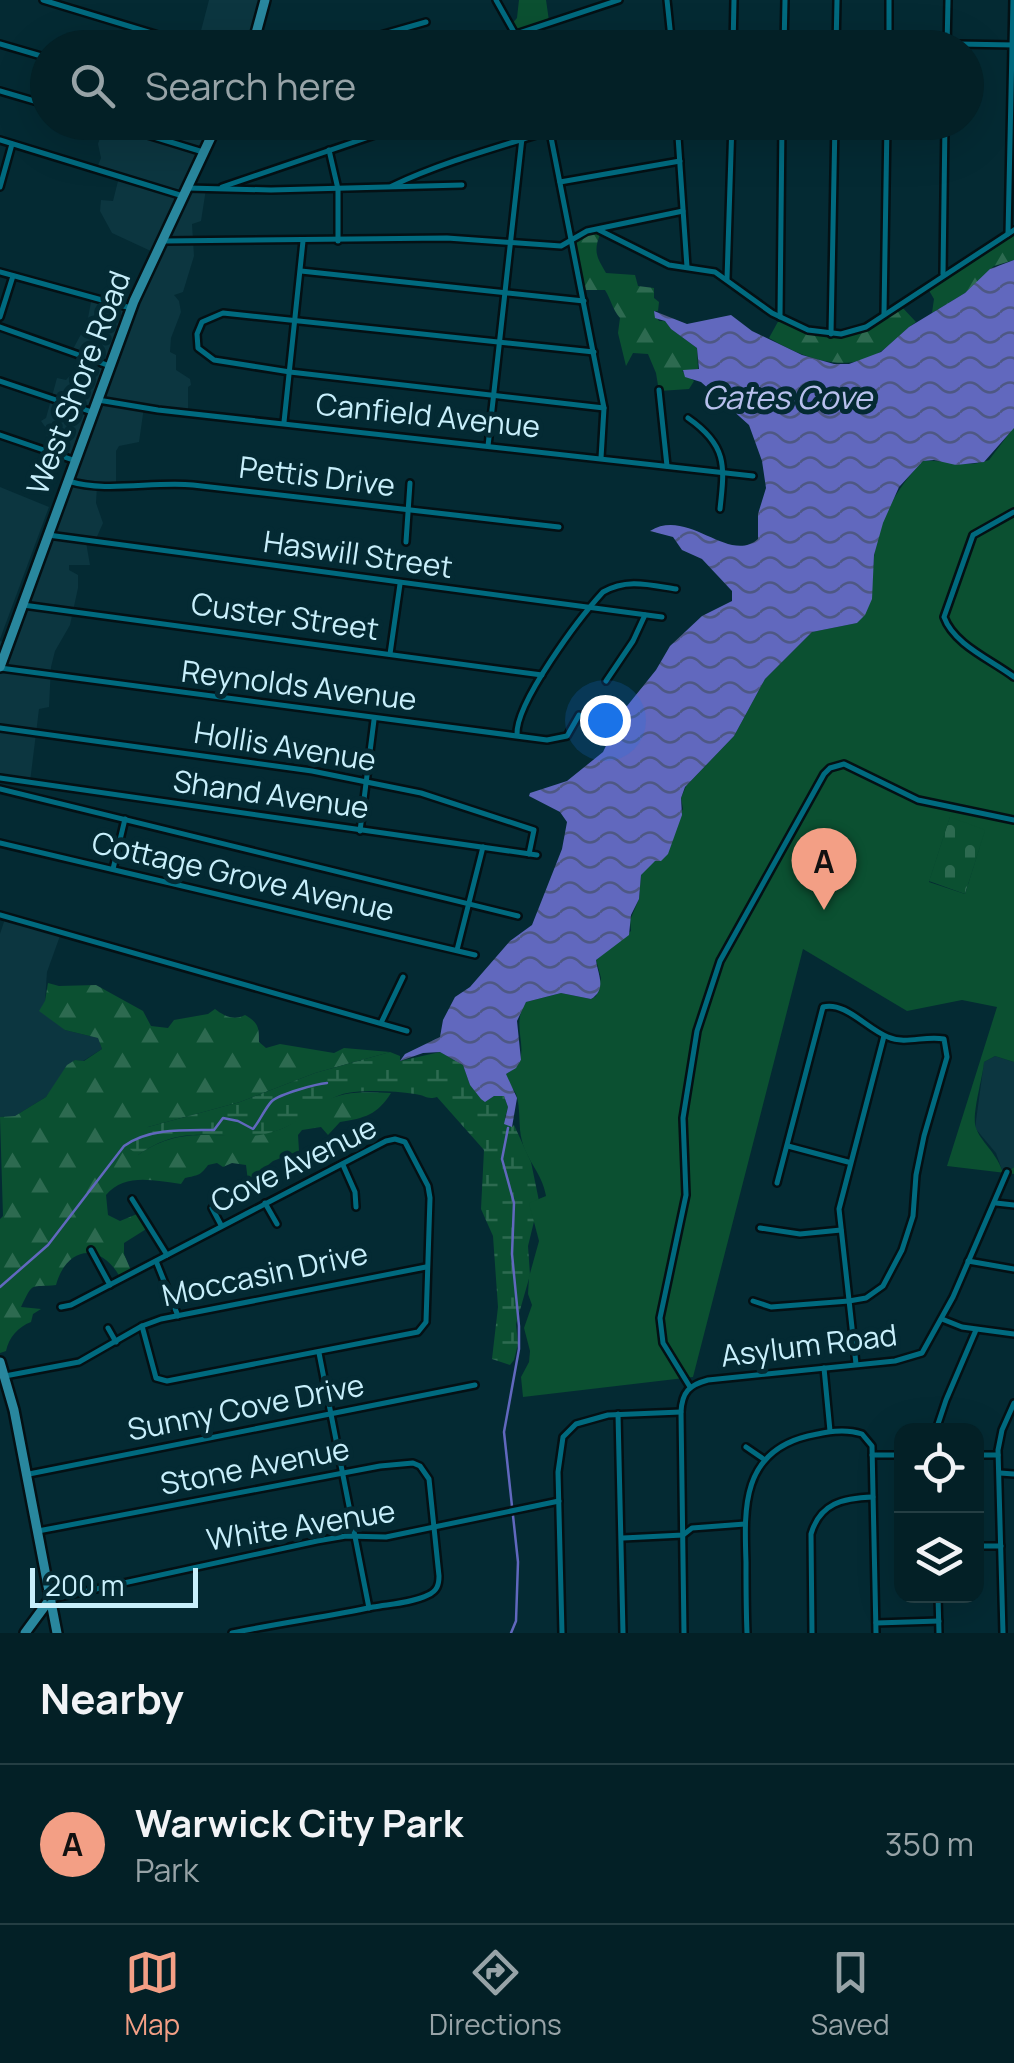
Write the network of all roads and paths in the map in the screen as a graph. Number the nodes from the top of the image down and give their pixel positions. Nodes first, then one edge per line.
1 (43, 0) edge
2 (265, 0) edge
3 (496, 0) edge
4 (618, 0) edge
5 (667, 0) edge
6 (734, 0) edge
7 (785, 0) edge
8 (837, 0) edge
9 (889, 0) edge
10 (948, 0) edge
11 (1012, 0) edge
12 (426, 22) dead end
13 (142, 30) edge
14 (257, 30) edge
15 (398, 30) edge
16 (515, 30) edge
17 (526, 30) edge
18 (670, 30) edge
19 (733, 30) edge
20 (784, 30) edge
21 (836, 30) edge
22 (889, 30) edge
23 (947, 30) edge
24 (0, 44) edge
25 (984, 44) edge
26 (1013, 44) edge
27 (30, 53) edge
28 (0, 91) edge
29 (30, 100) edge
30 (0, 140) edge
31 (164, 140) edge
32 (209, 140) edge
33 (359, 140) edge
34 (516, 140) edge
35 (522, 140) edge
36 (552, 140) edge
37 (679, 140) edge
38 (731, 140) edge
39 (782, 140) edge
40 (835, 140) edge
41 (887, 140) edge
42 (945, 140) edge
43 (12, 144) junction
44 (329, 150) junction
45 (203, 152) junction
46 (680, 160) junction
47 (560, 182) junction
48 (462, 185) dead end
49 (0, 187) edge
50 (389, 187) junction
51 (338, 189) junction
52 (214, 190) junction
53 (185, 192) junction
54 (683, 210) junction
55 (596, 228) junction
56 (1011, 232) edge
57 (162, 240) junction
58 (303, 241) junction
59 (338, 241) junction
60 (572, 241) junction
61 (511, 242) junction
62 (687, 267) junction
63 (0, 272) edge
64 (301, 272) junction
65 (13, 276) junction
66 (943, 276) junction
67 (726, 280) junction
68 (505, 294) junction
69 (584, 301) junction
70 (131, 308) junction
71 (884, 315) junction
72 (0, 316) edge
73 (780, 317) junction
74 (296, 321) junction
75 (0, 327) edge
76 (830, 335) junction
77 (500, 344) junction
78 (594, 352) junction
79 (110, 366) junction
80 (290, 372) junction
81 (0, 381) edge
82 (659, 390) dead end
83 (495, 396) junction
84 (98, 400) junction
85 (604, 408) junction
86 (93, 412) junction
87 (688, 418) dead end
88 (284, 422) junction
89 (0, 436) edge
90 (488, 446) junction
91 (601, 458) junction
92 (76, 461) junction
93 (666, 466) junction
94 (724, 472) junction
95 (753, 476) dead end
96 (68, 480) junction
97 (410, 483) dead end
98 (720, 509) dead end
99 (410, 510) junction
100 (1014, 512) edge
101 (560, 528) dead end
102 (48, 535) junction
103 (406, 542) dead end
104 (400, 584) junction
105 (676, 589) dead end
106 (22, 605) junction
107 (590, 607) junction
108 (646, 614) junction
109 (662, 617) dead end
110 (390, 654) junction
111 (0, 668) edge
112 (542, 675) junction
113 (1014, 677) edge
114 (606, 680) dead end
115 (579, 715) dead end
116 (374, 719) junction
117 (0, 728) edge
118 (517, 735) junction
119 (0, 778) edge
120 (366, 782) junction
121 (0, 789) edge
122 (125, 819) junction
123 (1014, 820) edge
124 (360, 831) junction
125 (0, 843) edge
126 (483, 847) junction
127 (533, 854) joint
128 (113, 869) junction
129 (469, 905) junction
130 (0, 914) edge
131 (518, 916) dead end
132 (457, 950) junction
133 (476, 955) dead end
134 (403, 976) dead end
135 (381, 1024) junction
136 (407, 1031) dead end
137 (884, 1036) junction
138 (788, 1146) junction
139 (849, 1162) junction
140 (343, 1165) junction
141 (1007, 1172) dead end
142 (777, 1182) dead end
143 (132, 1198) dead end
144 (266, 1203) junction
145 (996, 1203) junction
146 (1014, 1205) edge
147 (356, 1206) dead end
148 (212, 1208) dead end
149 (277, 1224) dead end
150 (221, 1226) junction
151 (760, 1228) dead end
152 (841, 1230) junction
153 (91, 1250) dead end
154 (166, 1255) junction
155 (156, 1261) junction
156 (968, 1261) junction
157 (426, 1267) junction
158 (1014, 1270) edge
159 (110, 1285) junction
160 (849, 1301) junction
161 (753, 1302) dead end
162 (60, 1308) dead end
163 (178, 1316) junction
164 (942, 1319) junction
165 (142, 1326) junction
166 (108, 1328) dead end
167 (976, 1330) junction
168 (1014, 1334) edge
169 (116, 1342) junction
170 (318, 1352) junction
171 (0, 1362) edge
172 (856, 1364) junction
173 (824, 1368) junction
174 (5, 1376) junction
175 (475, 1386) dead end
176 (690, 1387) junction
177 (1014, 1403) edge
178 (681, 1412) junction
179 (330, 1414) junction
180 (618, 1414) junction
181 (938, 1423) edge
182 (830, 1431) junction
183 (746, 1447) dead end
184 (872, 1455) junction
185 (894, 1455) edge
186 (984, 1455) edge
187 (998, 1455) junction
188 (764, 1460) junction
189 (1000, 1473) junction
190 (26, 1474) junction
191 (343, 1474) junction
192 (1014, 1474) edge
193 (872, 1497) junction
194 (559, 1502) junction
195 (745, 1524) junction
196 (435, 1526) junction
197 (37, 1532) junction
198 (683, 1536) junction
199 (356, 1537) junction
200 (623, 1538) junction
201 (984, 1546) edge
202 (1002, 1546) junction
203 (50, 1599) junction
204 (938, 1603) edge
205 (369, 1608) junction
206 (939, 1621) junction
207 (876, 1623) junction
208 (25, 1633) edge
209 (58, 1633) edge
210 (232, 1633) edge
211 (562, 1633) edge
212 (623, 1633) edge
213 (684, 1633) edge
214 (747, 1633) edge
215 (812, 1633) edge
216 (876, 1633) edge
217 (940, 1633) edge
218 (1003, 1633) edge

1 - 13 street
2 - 14 main road
3 - 16 street
4 - 17 street
5 - 18 street
6 - 19 street
7 - 20 street
8 - 21 street
9 - 22 street
10 - 23 street
11 - 26 street
12 - 15 street
24 - 27 street
25 - 26 street
26 - 56 street
28 - 29 street
30 - 43 street
31 - 45 street
32 - 45 main road, West Shore Road
33 - 44 street
34 - 50 street
35 - 61 street
36 - 47 street
37 - 46 street
38 - 67 street
39 - 73 street
40 - 76 street
41 - 71 street
42 - 66 street
43 - 49 street
43 - 53 street
44 - 51 street
44 - 52 street
45 - 53 main road, West Shore Road
46 - 47 street
46 - 54 street
47 - 60 street
48 - 50 street
50 - 51 street
51 - 52 street
51 - 59 street
52 - 53 street
53 - 57 main road, West Shore Road
54 - 55 street
54 - 62 street
55 - 60 street
55 - 62 street
56 - 66 street
57 - 58 street
57 - 70 main road, West Shore Road
58 - 59 street
58 - 64 street
59 - 61 street
60 - 61 street
60 - 69 street
61 - 68 street
62 - 67 street
63 - 65 street
64 - 68 street
64 - 74 street
65 - 70 street
65 - 72 street
66 - 71 street
67 - 73 street
68 - 69 street
68 - 77 street
69 - 78 street
70 - 79 main road, West Shore Road
71 - 76 street
73 - 76 street
74 - 77 street
74 - 80 street
74 - 80 street
75 - 79 street
77 - 78 street
77 - 83 street
78 - 85 street
79 - 84 main road, West Shore Road
80 - 83 street
80 - 88 street
81 - 86 street
82 - 93 street
83 - 85 street
83 - 90 street
84 - 86 main road, West Shore Road
84 - 88 street, Canfield Avenue
85 - 91 street
86 - 92 main road, West Shore Road
87 - 94 street
88 - 90 street, Canfield Avenue
89 - 92 street
90 - 91 street, Canfield Avenue
91 - 93 street, Canfield Avenue
92 - 96 main road, West Shore Road
93 - 94 street, Canfield Avenue
94 - 95 street, Canfield Avenue
94 - 98 street
96 - 99 street, Pettis Drive
96 - 102 main road, West Shore Road
97 - 99 street
99 - 101 street, Pettis Drive
99 - 103 street
100 - 113 street
102 - 104 street, Haswill Street
102 - 106 main road, West Shore Road
104 - 107 street, Haswill Street
104 - 110 street
105 - 107 street
106 - 110 street, Custer Street
106 - 111 main road, West Shore Road
107 - 108 street, Haswill Street
107 - 112 street
108 - 109 street, Haswill Street
108 - 114 street
110 - 112 street, Custer Street
111 - 116 street, Reynolds Avenue
112 - 118 street
115 - 118 street, Reynolds Avenue
116 - 118 street, Reynolds Avenue
116 - 120 street
117 - 120 street, Hollis Avenue
119 - 124 street, Shand Avenue
120 - 124 street
120 - 127 street, Hollis Avenue
121 - 122 street
122 - 128 street
122 - 129 street
123 - 176 street
124 - 126 street, Shand Avenue
125 - 128 street, Cottage Grove Avenue
126 - 127 street, Shand Avenue
126 - 129 street
128 - 132 street, Cottage Grove Avenue
129 - 131 street
129 - 132 street
130 - 135 street
132 - 133 street, Cottage Grove Avenue
134 - 135 street
135 - 136 street
137 - 138 street
137 - 139 street
137 - 160 street
138 - 139 street
138 - 142 street
139 - 152 street
140 - 144 street, Cove Avenue
140 - 147 street
140 - 157 street, Cove Avenue
141 - 145 street, Asylum Road
143 - 154 street
144 - 149 street
144 - 150 street, Cove Avenue
145 - 146 street
145 - 156 street, Asylum Road
148 - 150 street
150 - 154 street, Cove Avenue
151 - 152 street
152 - 160 street
153 - 159 street
154 - 155 street, Cove Avenue
155 - 159 street, Cove Avenue
155 - 163 street
156 - 158 street
156 - 164 street, Asylum Road
157 - 163 street, Moccasin Drive
157 - 170 street, Cove Avenue
159 - 162 street, Cove Avenue
160 - 161 street
160 - 172 street
163 - 165 street, Moccasin Drive
164 - 167 street
164 - 172 street, Asylum Road
165 - 169 street, Moccasin Drive
165 - 170 street, Cove Avenue
166 - 169 street
167 - 168 street
167 - 181 street
169 - 174 street, Moccasin Drive
170 - 179 street
171 - 174 main road
172 - 173 street, Asylum Road
173 - 176 street, Asylum Road
173 - 182 street
174 - 190 main road
175 - 179 street, Sunny Cove Drive
176 - 178 street, Asylum Road
177 - 187 street
178 - 180 street
178 - 198 street, Asylum Road
179 - 190 street, Sunny Cove Drive
179 - 191 street
180 - 194 street
180 - 200 street
182 - 184 street
182 - 188 street
183 - 188 street
184 - 185 street
184 - 193 street
186 - 187 street
187 - 189 street
188 - 195 street
189 - 192 street
189 - 202 street
190 - 197 main road
191 - 196 street, Stone Avenue
191 - 197 street, Stone Avenue
191 - 199 street
193 - 207 street
193 - 215 street
194 - 196 street, White Avenue
194 - 211 street
195 - 198 street
195 - 214 street
196 - 199 street, White Avenue
196 - 205 street
197 - 203 main road
198 - 200 street
198 - 213 street, Asylum Road
199 - 203 street, White Avenue
199 - 205 street
200 - 212 street
201 - 202 street
202 - 218 street
203 - 208 main road
203 - 209 main road
204 - 206 street
205 - 210 street
206 - 207 street
206 - 217 street
207 - 216 street

